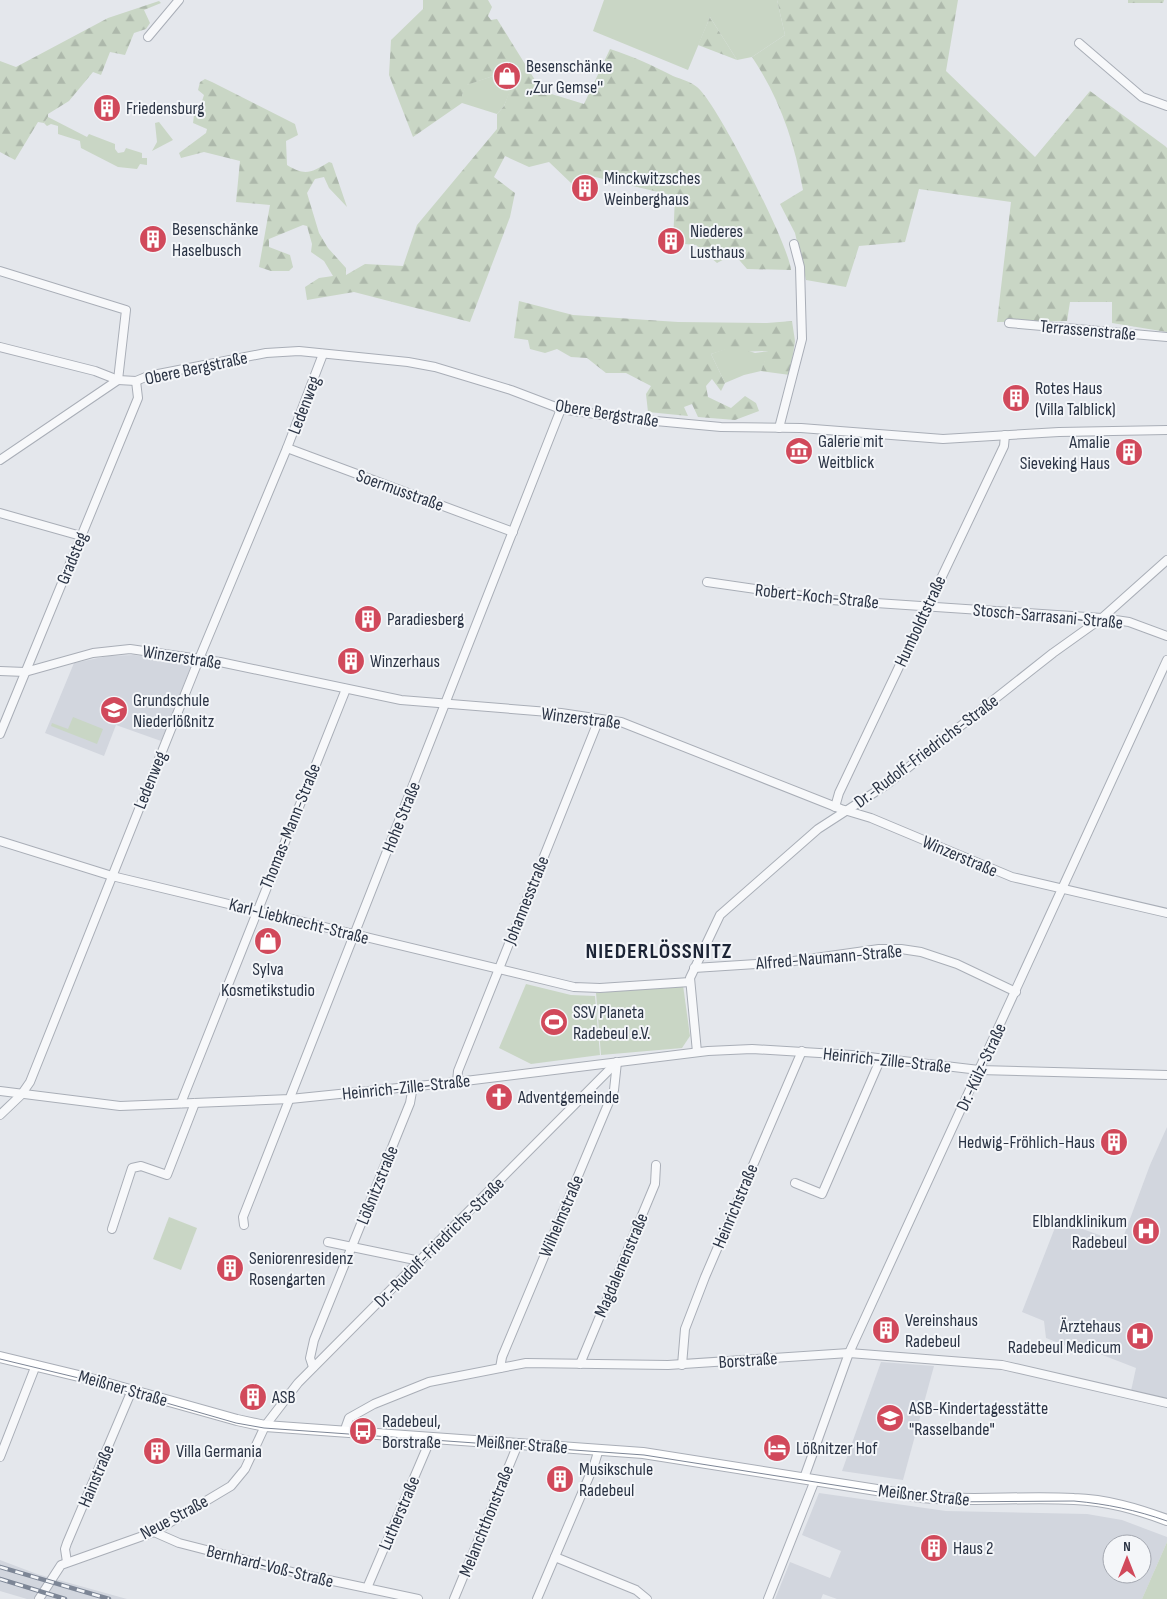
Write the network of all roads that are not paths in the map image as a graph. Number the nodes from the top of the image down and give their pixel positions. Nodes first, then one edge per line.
1 (179, 0) edge
2 (148, 37) dead end
3 (1080, 42) dead end
4 (1167, 106) edge
5 (794, 244) dead end
6 (0, 271) edge
7 (1009, 323) dead end
8 (1167, 338) edge
9 (0, 347) edge
10 (323, 354) junction
11 (118, 380) junction
12 (136, 381) junction
13 (561, 409) junction
14 (779, 428) junction
15 (1167, 430) edge
16 (1005, 435) junction
17 (287, 448) junction
18 (0, 460) edge
19 (0, 513) edge
20 (513, 532) junction
21 (81, 536) junction
22 (1167, 560) edge
23 (707, 582) dead end
24 (927, 607) junction
25 (1102, 618) junction
26 (1167, 636) edge
27 (199, 659) junction
28 (1167, 660) edge
29 (0, 671) edge
30 (25, 672) junction
31 (346, 689) junction
32 (445, 706) junction
33 (598, 719) junction
34 (0, 734) edge
35 (835, 807) junction
36 (846, 811) junction
37 (0, 841) edge
38 (112, 876) junction
39 (1062, 890) junction
40 (256, 910) junction
41 (1167, 913) edge
42 (354, 934) junction
43 (694, 968) junction
44 (498, 969) junction
45 (690, 982) junction
46 (1016, 992) junction
47 (802, 1051) junction
48 (697, 1052) junction
49 (881, 1058) junction
50 (616, 1062) junction
51 (979, 1070) junction
52 (1167, 1075) edge
53 (457, 1082) junction
54 (413, 1086) junction
55 (0, 1091) edge
56 (21, 1095) junction
57 (290, 1098) junction
58 (181, 1103) junction
59 (195, 1103) junction
60 (0, 1115) edge
61 (656, 1165) dead end
62 (795, 1183) dead end
63 (244, 1225) dead end
64 (112, 1229) dead end
65 (328, 1242) dead end
66 (352, 1247) junction
67 (420, 1261) junction
68 (849, 1353) junction
69 (0, 1357) edge
70 (580, 1364) junction
71 (682, 1364) junction
72 (36, 1365) junction
73 (314, 1367) junction
74 (500, 1368) junction
75 (132, 1390) junction
76 (1167, 1403) edge
77 (265, 1426) junction
78 (344, 1432) junction
79 (430, 1438) junction
80 (518, 1444) junction
81 (599, 1449) junction
82 (0, 1457) edge
83 (804, 1478) junction
84 (815, 1480) junction
85 (1167, 1520) edge
86 (154, 1532) junction
87 (555, 1558) junction
88 (67, 1562) junction
89 (367, 1588) junction
90 (39, 1599) edge
91 (418, 1599) edge
92 (454, 1599) edge
93 (537, 1599) edge
94 (647, 1599) edge
95 (768, 1599) edge

1 - 2 street
3 - 4 street
5 - 14 street
6 - 11 street
7 - 8 street, Terrassenstraße
9 - 11 street, Obere Bergstraße
10 - 12 street, Obere Bergstraße
10 - 13 street, Obere Bergstraße
10 - 17 street, Ledenweg
11 - 12 street, Obere Bergstraße
11 - 18 street
12 - 21 street, Gradsteg
13 - 14 street, Obere Bergstraße
13 - 20 street, Hohe Straße
14 - 16 street, Obere Bergstraße
15 - 16 street, Obere Bergstraße
16 - 24 street, Humboldtstraße
17 - 20 street, Soermusstraße
17 - 27 street, Ledenweg
19 - 21 street
20 - 32 street, Hohe Straße
21 - 30 street, Gradsteg
22 - 25 street, Dr.-Rudolf-Friedrichs-Straße
23 - 24 street, Robert-Koch-Straße
24 - 25 street, Stosch-Sarrasani-Straße
24 - 35 street, Humboldtstraße
25 - 26 street, Stosch-Sarrasani-Straße
25 - 36 street, Dr.-Rudolf-Friedrichs-Straße
27 - 30 street, Winzerstraße
27 - 31 street, Winzerstraße
27 - 38 street, Ledenweg
28 - 39 street, Dr.-Külz-Straße
29 - 30 street, Winzerstraße
30 - 34 street, Gradsteg
31 - 32 street, Winzerstraße
31 - 40 street, Thomas-Mann-Straße
32 - 33 street, Winzerstraße
32 - 42 street, Hohe Straße
33 - 35 street, Winzerstraße
33 - 44 street, Johannesstraße
35 - 36 street, Winzerstraße
36 - 39 street, Winzerstraße
36 - 43 street, Dr.-Rudolf-Friedrichs-Straße
37 - 38 street, Karl-Liebknecht-Straße
38 - 40 street, Karl-Liebknecht-Straße
38 - 56 street, Ledenweg
39 - 41 street, Winzerstraße
39 - 46 street, Dr.-Külz-Straße
40 - 42 street, Karl-Liebknecht-Straße
40 - 58 street, Thomas-Mann-Straße
42 - 44 street, Karl-Liebknecht-Straße
42 - 57 street, Hohe Straße
43 - 45 street, Dr.-Rudolf-Friedrichs-Straße
43 - 46 street, Alfred-Naumann-Straße
44 - 45 street, Karl-Liebknecht-Straße
44 - 53 street, Johannesstraße
45 - 48 street
46 - 51 street, Dr.-Külz-Straße
47 - 48 street, Heinrich-Zille-Straße
47 - 49 street, Heinrich-Zille-Straße
47 - 71 street, Heinrichstraße
48 - 50 street, Heinrich-Zille-Straße
49 - 51 street, Heinrich-Zille-Straße
49 - 62 street
50 - 53 street, Heinrich-Zille-Straße
50 - 67 street, Dr.-Rudolf-Friedrichs-Straße
50 - 74 street, Wilhelmstraße
51 - 52 street, Heinrich-Zille-Straße
51 - 68 street, Dr.-Külz-Straße
53 - 54 street, Heinrich-Zille-Straße
54 - 57 street, Heinrich-Zille-Straße
54 - 66 street, Lößnitzstraße
55 - 56 street, Heinrich-Zille-Straße
56 - 58 street, Heinrich-Zille-Straße
56 - 60 street, Ledenweg
57 - 59 street, Heinrich-Zille-Straße
57 - 63 street, Hohe Straße
58 - 59 street, Heinrich-Zille-Straße
59 - 64 street
61 - 70 street, Magdalenenstraße
65 - 66 street
66 - 67 street
66 - 73 street, Lößnitzstraße
67 - 73 street, Dr.-Rudolf-Friedrichs-Straße
68 - 71 street, Borstraße
68 - 76 street, Borstraße
68 - 83 street, Dr.-Külz-Straße
69 - 72 main road, Meißner Straße
70 - 71 street, Borstraße
70 - 74 street, Borstraße
72 - 75 main road, Meißner Straße
72 - 82 street
73 - 77 street, Dr.-Rudolf-Friedrichs-Straße
74 - 78 street, Borstraße
75 - 77 main road, Meißner Straße
75 - 88 street, Hainstraße
77 - 78 main road, Meißner Straße
77 - 86 street, Neue Straße
78 - 79 main road, Meißner Straße
79 - 80 main road, Meißner Straße
79 - 89 street, Lutherstraße
80 - 81 main road, Meißner Straße
80 - 92 street, Melanchthonstraße
81 - 83 main road, Meißner Straße
81 - 87 street
83 - 84 main road, Meißner Straße
84 - 85 main road, Meißner Straße
84 - 95 street
86 - 88 street, Neue Straße
86 - 89 street, Bernhard-Voß-Straße
87 - 93 street
87 - 94 street
88 - 90 street, Neue Straße
89 - 91 street, Bernhard-Voß-Straße

